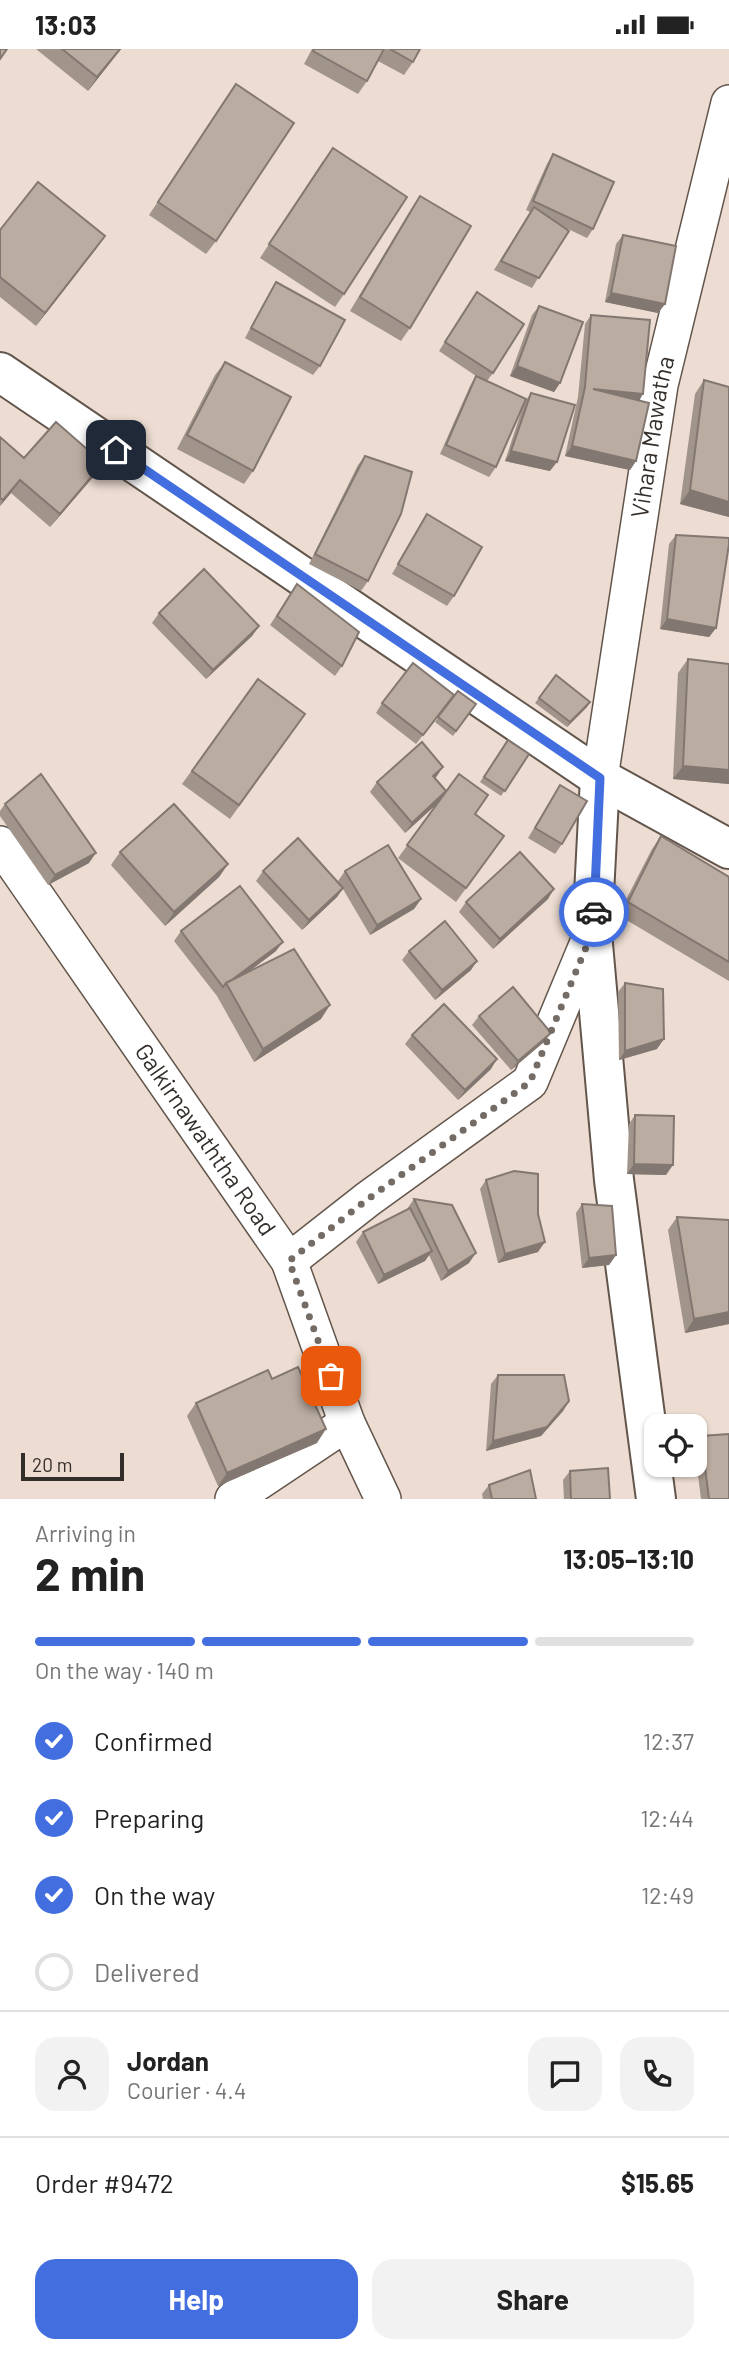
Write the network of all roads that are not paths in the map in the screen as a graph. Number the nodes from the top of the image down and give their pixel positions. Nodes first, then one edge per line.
1 (729, 103) edge
2 (0, 372) edge
3 (600, 778) junction
4 (0, 844) edge
5 (729, 849) edge
6 (592, 933) junction
7 (289, 1261) junction
8 (347, 1423) junction
9 (233, 1499) edge
10 (383, 1499) edge
11 (656, 1499) edge

1 - 3 street, Vihara Mawatha
2 - 3 street
3 - 5 street
3 - 6 street
4 - 7 street, Galkirnawaththa Road
6 - 7 street
6 - 11 street
7 - 8 street, Galkirnawaththa Road
8 - 9 street
8 - 10 street, Galkirnawaththa Road

